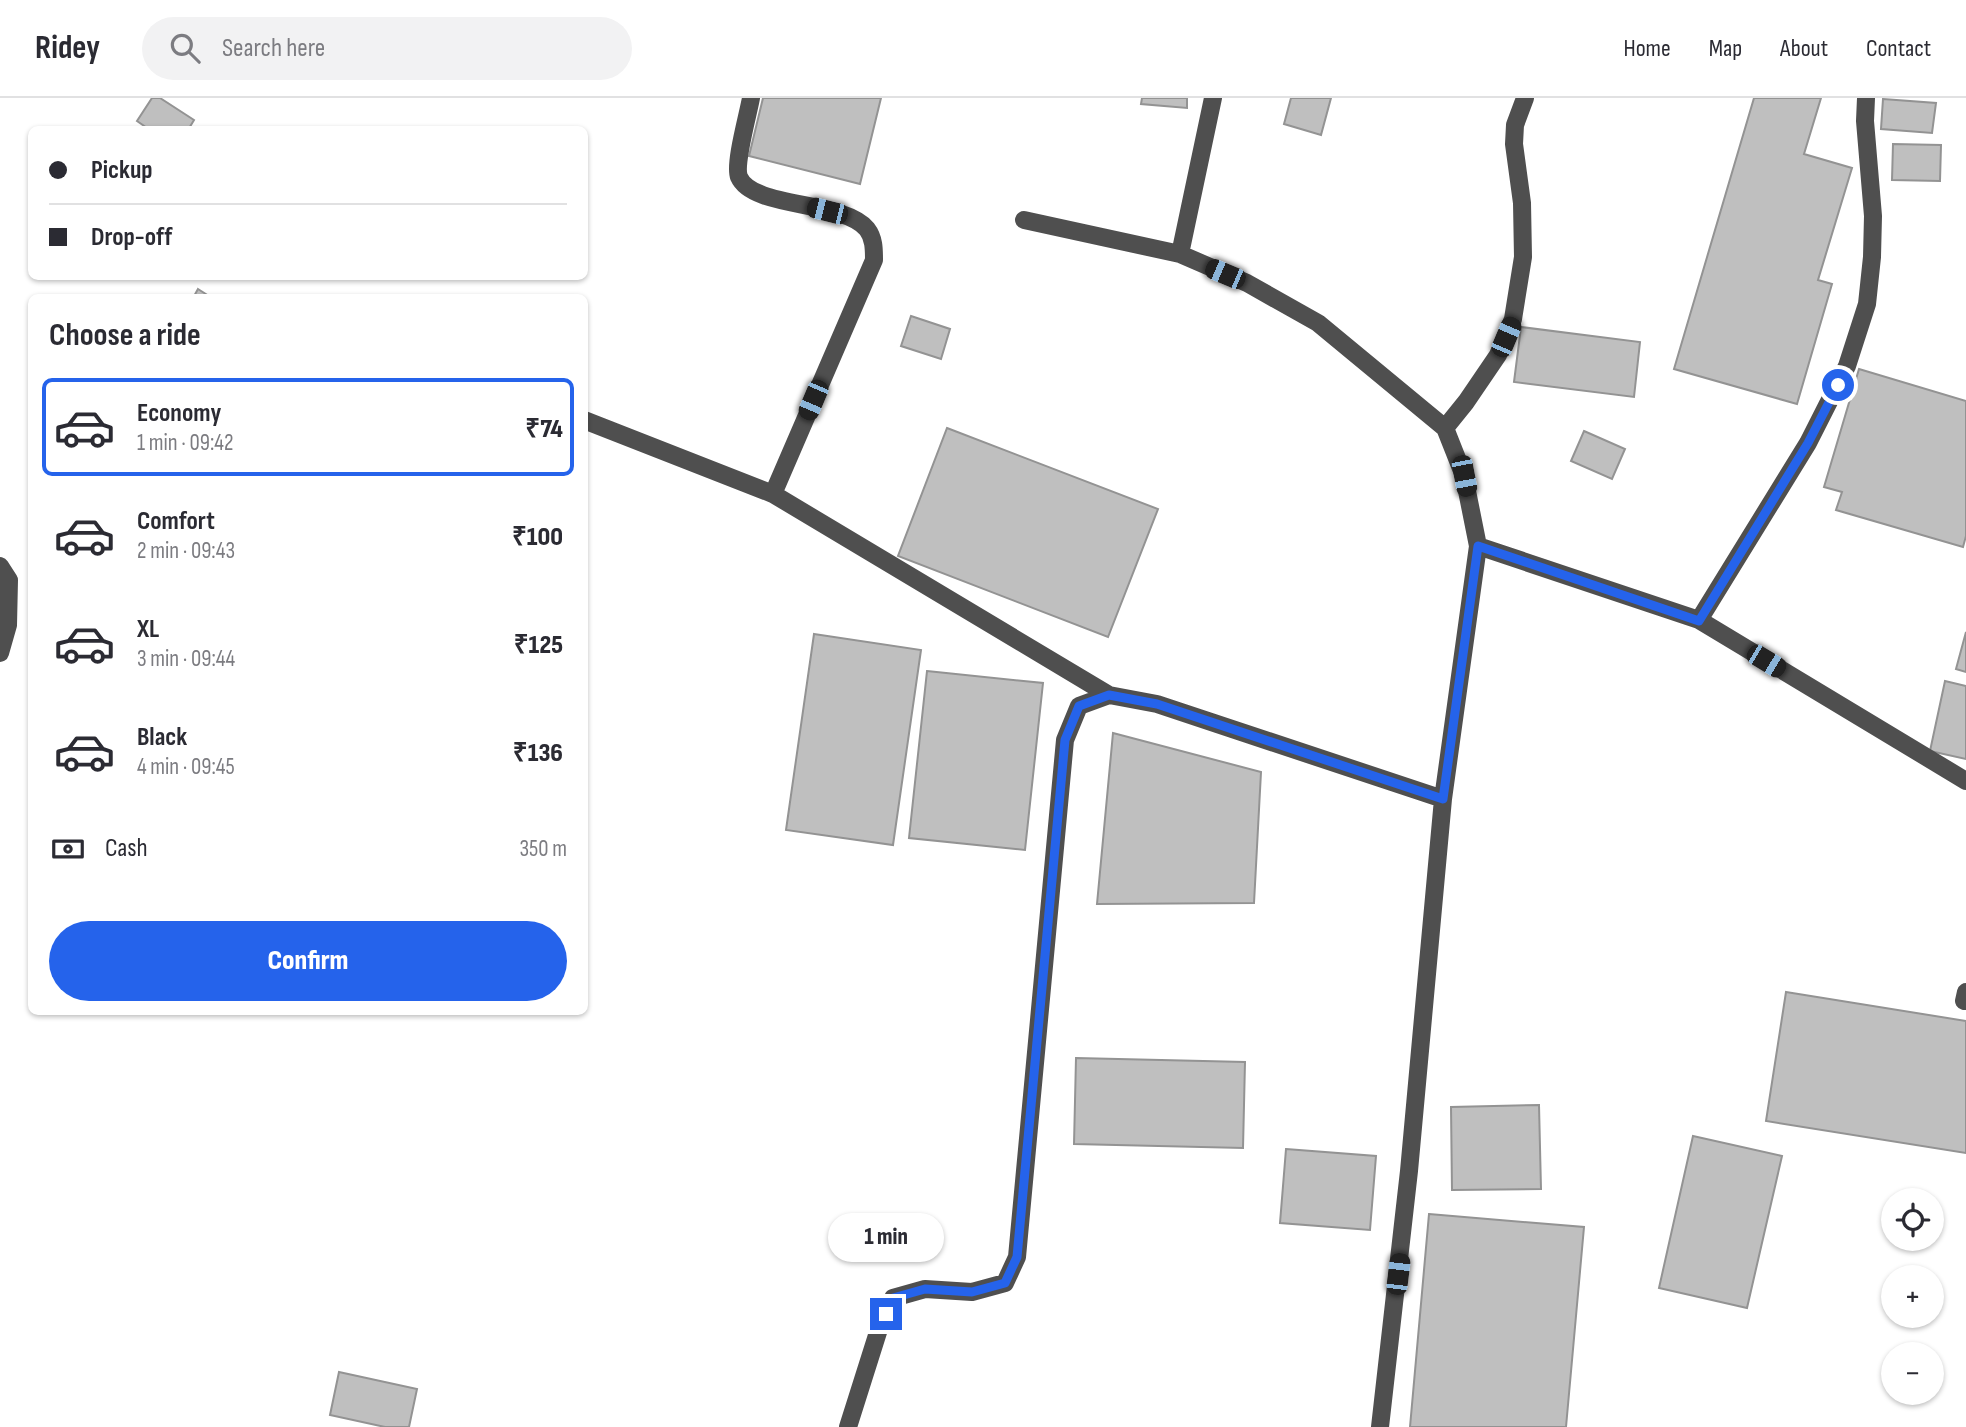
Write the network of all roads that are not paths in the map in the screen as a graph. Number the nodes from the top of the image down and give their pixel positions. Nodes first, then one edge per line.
1 (751, 98) edge
2 (1213, 98) edge
3 (1525, 98) edge
4 (1866, 98) edge
5 (1024, 220) dead end
6 (1180, 254) junction
7 (588, 422) edge
8 (1445, 428) junction
9 (774, 494) junction
10 (1478, 546) junction
11 (0, 566) edge
12 (1699, 621) junction
13 (0, 653) edge
14 (1109, 695) junction
15 (1966, 781) edge
16 (1443, 799) junction
17 (1966, 992) edge
18 (1966, 1001) edge
19 (848, 1427) edge
20 (1380, 1427) edge

1 - 9 street
2 - 6 street
3 - 8 street
4 - 12 street
5 - 6 street
6 - 8 street
7 - 9 street
8 - 10 street
9 - 14 street
10 - 12 street
10 - 16 street
11 - 13 street
12 - 15 street
14 - 16 street
14 - 19 street
16 - 20 street
17 - 18 street

